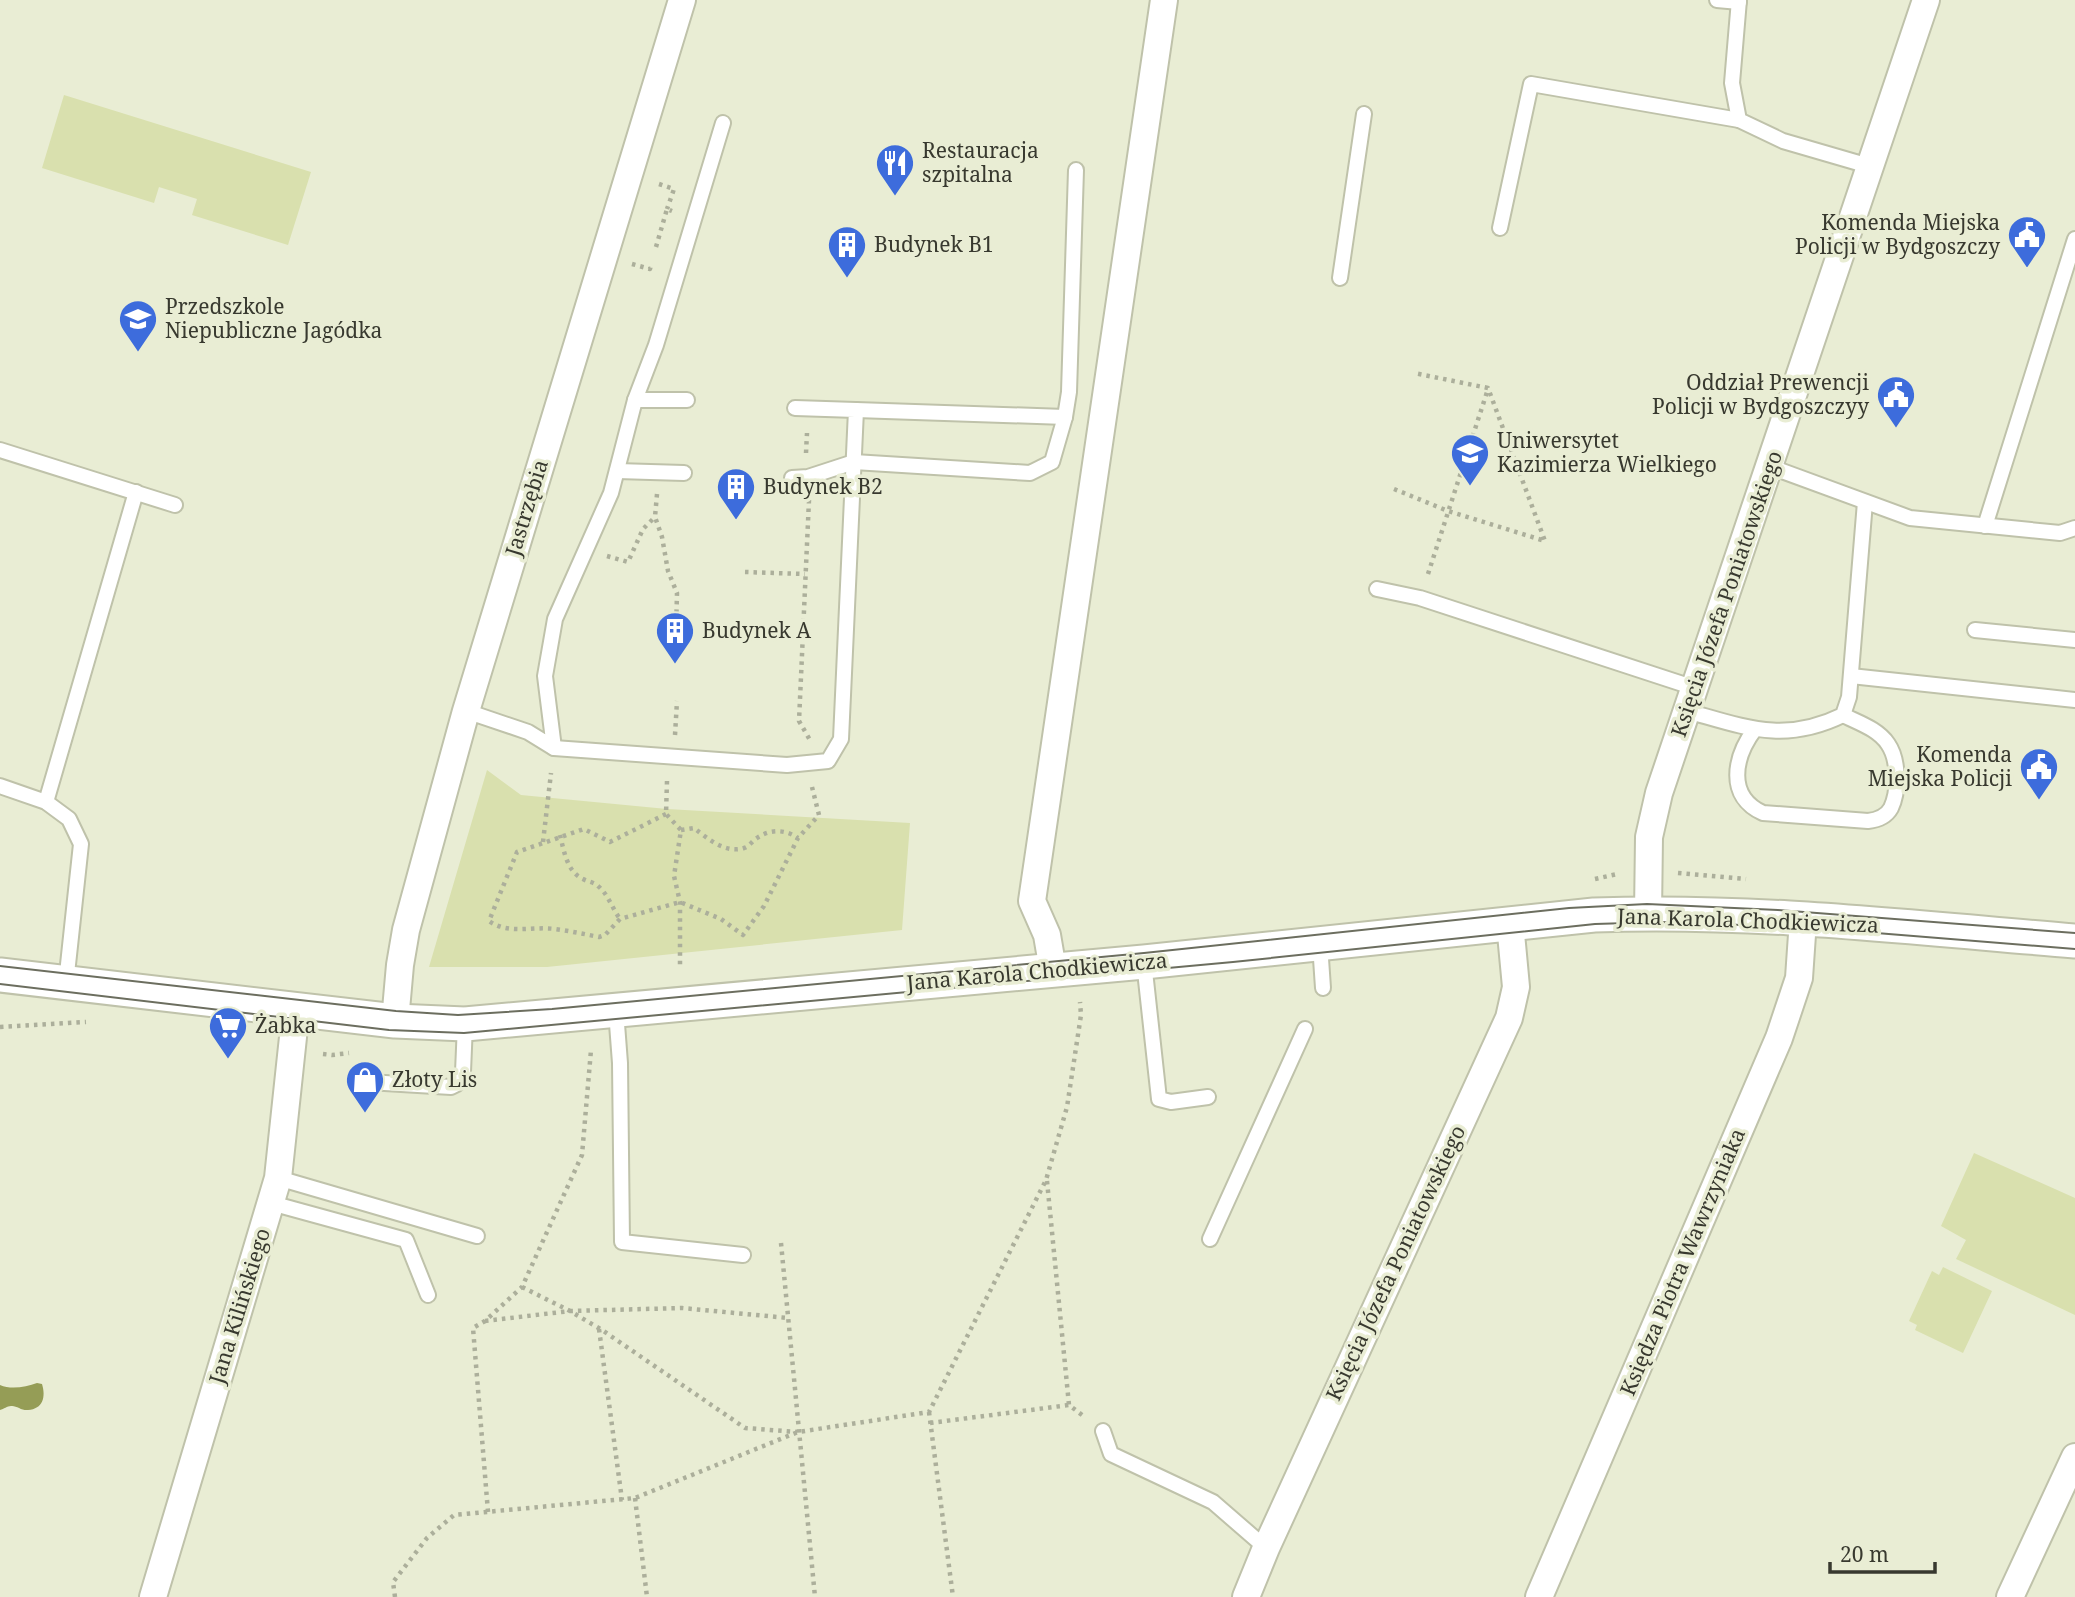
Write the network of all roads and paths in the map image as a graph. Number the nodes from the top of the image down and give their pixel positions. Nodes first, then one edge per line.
1 (682, 0) edge
2 (1164, 0) edge
3 (1717, 0) edge
4 (1926, 0) edge
5 (1739, 1) edge
6 (1364, 114) dead end
7 (1739, 120) junction
8 (723, 123) dead end
9 (1870, 166) junction
10 (1076, 170) dead end
11 (655, 183) dead end
12 (667, 209) dead end
13 (663, 225) dead end
14 (1500, 228) dead end
15 (2075, 239) edge
16 (657, 243) dead end
17 (630, 264) dead end
18 (652, 264) dead end
19 (1340, 278) dead end
20 (1414, 373) dead end
21 (1488, 388) junction
22 (635, 400) junction
23 (687, 401) dead end
24 (795, 408) dead end
25 (856, 410) junction
26 (1065, 417) junction
27 (0, 450) edge
28 (854, 462) junction
29 (1770, 467) junction
30 (617, 471) junction
31 (684, 474) dead end
32 (792, 478) dead end
33 (658, 486) dead end
34 (1394, 489) dead end
35 (136, 492) junction
36 (1865, 502) junction
37 (175, 505) dead end
38 (1448, 511) junction
39 (655, 517) junction
40 (1985, 526) junction
41 (2075, 528) edge
42 (628, 562) dead end
43 (745, 572) dead end
44 (806, 574) dead end
45 (1377, 589) dead end
46 (1420, 598) junction
47 (1975, 630) dead end
48 (676, 632) dead end
49 (2075, 640) edge
50 (1851, 676) junction
51 (1691, 699) junction
52 (2075, 700) edge
53 (677, 701) dead end
54 (466, 711) junction
55 (1843, 715) junction
56 (1755, 729) junction
57 (554, 748) junction
58 (669, 756) junction
59 (552, 767) dead end
60 (0, 786) edge
61 (46, 802) junction
62 (681, 830) junction
63 (560, 835) dead end
64 (798, 838) dead end
65 (543, 842) dead end
66 (1647, 914) junction
67 (620, 919) dead end
68 (1803, 920) junction
69 (1510, 923) junction
70 (2075, 941) edge
71 (1320, 943) junction
72 (1144, 961) junction
73 (680, 969) dead end
74 (1053, 970) junction
75 (0, 975) edge
76 (66, 983) junction
77 (1323, 988) dead end
78 (1079, 1000) dead end
79 (296, 1009) junction
80 (616, 1011) junction
81 (395, 1021) junction
82 (87, 1022) dead end
83 (465, 1024) junction
84 (0, 1027) edge
85 (1305, 1030) dead end
86 (592, 1046) dead end
87 (368, 1082) dead end
88 (1208, 1097) dead end
89 (278, 1178) junction
90 (1046, 1180) junction
91 (271, 1203) junction
92 (477, 1236) dead end
93 (1210, 1239) dead end
94 (781, 1243) dead end
95 (743, 1255) dead end
96 (522, 1287) junction
97 (428, 1295) dead end
98 (570, 1311) junction
99 (788, 1318) junction
100 (485, 1321) junction
101 (599, 1329) junction
102 (1069, 1405) junction
103 (929, 1412) junction
104 (930, 1423) junction
105 (798, 1432) junction
106 (1103, 1432) joint
107 (2075, 1457) edge
108 (635, 1498) junction
109 (622, 1500) junction
110 (488, 1512) junction
111 (1266, 1548) junction
112 (153, 1597) edge
113 (395, 1597) edge
114 (647, 1597) edge
115 (815, 1597) edge
116 (953, 1597) edge
117 (1246, 1597) edge
118 (1539, 1597) edge
119 (2010, 1597) edge

1 - 54 street, Jastrzębia
2 - 74 street
3 - 5 lane
4 - 9 street, Księcia Józefa Poniatowskiego
5 - 7 lane
6 - 19 lane
7 - 9 lane
7 - 14 lane
8 - 22 lane
9 - 29 street, Księcia Józefa Poniatowskiego
10 - 26 lane
11 - 12 path
13 - 16 path
15 - 40 lane
17 - 18 path
20 - 21 path
21 - 38 path
21 - 38 path
22 - 23 lane
22 - 30 lane
24 - 25 lane
25 - 26 lane
25 - 28 lane
26 - 28 lane
27 - 35 lane
28 - 32 lane
28 - 58 lane
29 - 36 lane
29 - 51 street, Księcia Józefa Poniatowskiego
30 - 31 lane
30 - 57 lane
33 - 39 path
34 - 38 path
35 - 37 lane
35 - 61 lane
36 - 40 lane
36 - 50 lane
38 - 46 path
39 - 42 path
39 - 48 path
40 - 41 lane
43 - 44 path
45 - 46 lane
46 - 51 lane
47 - 49 lane
50 - 52 lane
50 - 55 lane
51 - 56 lane
51 - 66 street, Księcia Józefa Poniatowskiego
53 - 58 path
54 - 57 lane
54 - 81 street, Jastrzębia
55 - 56 lane
55 - 56 lane
57 - 58 lane
58 - 62 path
59 - 65 path
60 - 61 lane
61 - 76 lane
62 - 64 path
62 - 73 path
63 - 67 path
66 - 68 street, Jana Karola Chodkiewicza
66 - 69 street, Jana Karola Chodkiewicza
68 - 70 street, Jana Karola Chodkiewicza
68 - 118 street, Księdza Piotra Wawrzyniaka
69 - 71 street, Jana Karola Chodkiewicza
69 - 111 street, Księcia Józefa Poniatowskiego
71 - 72 street, Jana Karola Chodkiewicza
71 - 77 lane
72 - 74 street, Jana Karola Chodkiewicza
72 - 88 lane
74 - 80 street, Jana Karola Chodkiewicza
75 - 76 street, Jana Karola Chodkiewicza
76 - 79 street, Jana Karola Chodkiewicza
78 - 90 path
79 - 81 street, Jana Karola Chodkiewicza
79 - 89 street, Jana Kilińskiego
80 - 83 street, Jana Karola Chodkiewicza
80 - 95 lane
81 - 83 street, Jana Karola Chodkiewicza
82 - 84 path
83 - 87 lane
85 - 93 lane
86 - 96 path
89 - 91 street, Jana Kilińskiego
89 - 92 lane
90 - 102 path
90 - 103 path
91 - 97 lane
91 - 112 street, Jana Kilińskiego
94 - 99 path
96 - 98 path
96 - 100 path
98 - 99 path
98 - 100 path
98 - 101 path
99 - 105 path
100 - 110 path
101 - 105 path
101 - 109 path
102 - 104 path
102 - 106 path
103 - 104 path
103 - 105 path
104 - 116 path
105 - 108 path
105 - 115 path
106 - 111 lane
107 - 119 street
108 - 109 path
108 - 114 path
109 - 110 path
110 - 113 path
111 - 117 street, Księcia Józefa Poniatowskiego

